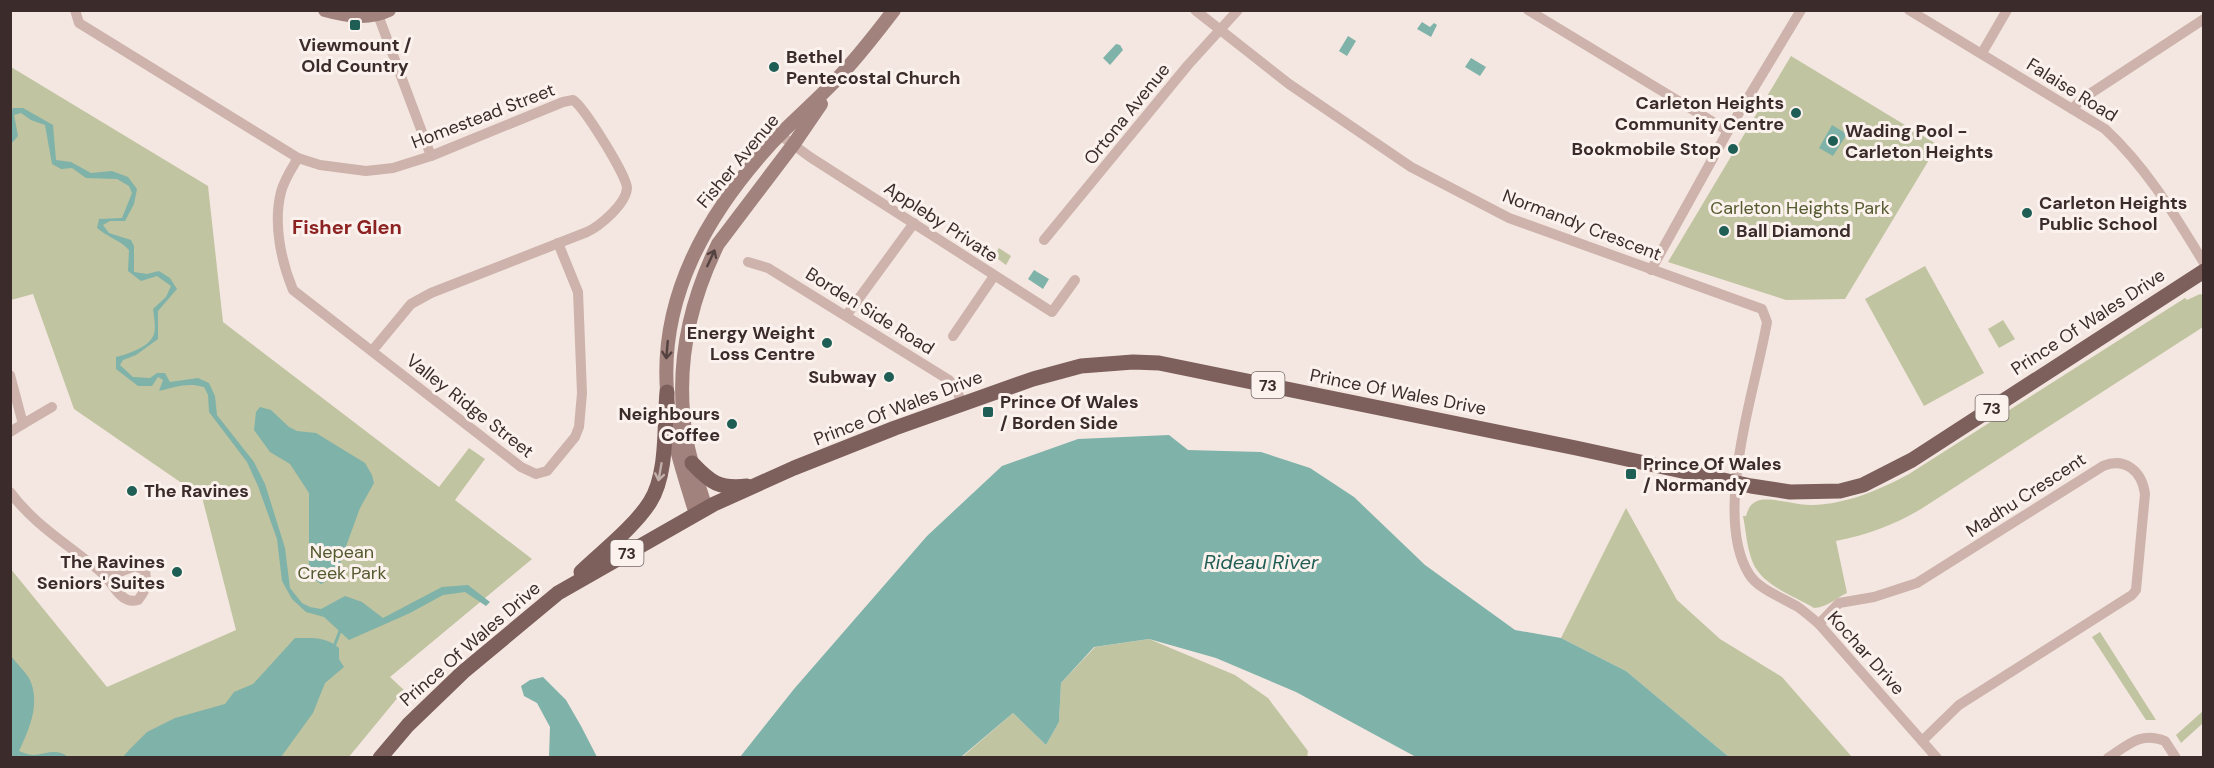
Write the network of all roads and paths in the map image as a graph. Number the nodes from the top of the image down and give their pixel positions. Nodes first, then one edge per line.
1 (75, 10) edge
2 (325, 10) edge
3 (894, 10) edge
4 (1195, 10) edge
5 (1238, 10) edge
6 (1528, 10) edge
7 (1801, 10) edge
8 (1909, 10) edge
9 (2007, 10) edge
10 (384, 13) edge
11 (2204, 19) edge
12 (1220, 30) junction
13 (1982, 53) junction
14 (835, 82) junction
15 (2072, 109) junction
16 (1728, 131) junction
17 (780, 135) junction
18 (794, 146) junction
19 (431, 156) junction
20 (298, 158) junction
21 (914, 223) junction
22 (1044, 240) dead end
23 (558, 243) junction
24 (747, 262) dead end
25 (2204, 263) edge
26 (1651, 270) junction
27 (2204, 271) edge
28 (994, 276) junction
29 (1075, 280) dead end
30 (674, 308) junction
31 (690, 313) junction
32 (846, 316) junction
33 (953, 336) dead end
34 (372, 351) junction
35 (10, 375) edge
36 (667, 392) junction
37 (961, 405) junction
38 (52, 407) dead end
39 (23, 424) junction
40 (10, 432) edge
41 (692, 463) junction
42 (1735, 482) junction
43 (756, 485) junction
44 (10, 492) edge
45 (701, 512) junction
46 (103, 574) dead end
47 (558, 593) junction
48 (1819, 624) junction
49 (1922, 741) junction
50 (380, 758) edge
51 (1937, 758) edge
52 (2108, 758) edge
53 (2176, 758) edge

1 - 20 street, Homestead Street
2 - 10 main road
3 - 14 main road, Fisher Avenue
4 - 12 street, Normandy Crescent
5 - 12 street, Ortona Avenue
6 - 16 street
7 - 16 street
8 - 13 street, Falaise Road
9 - 13 street
10 - 19 street
11 - 15 street
12 - 22 street, Ortona Avenue
12 - 26 street, Normandy Crescent
13 - 15 street, Falaise Road
14 - 17 main road, Fisher Avenue
14 - 18 main road, Fisher Avenue
15 - 25 street, Falaise Road
16 - 26 street
17 - 18 street, Appleby Private
17 - 30 main road, Fisher Avenue
18 - 21 street, Appleby Private
31 -> 18 main road, Fisher Avenue
19 - 20 street, Homestead Street
19 - 23 street, Homestead Street
20 - 34 street, Valley Ridge Street
21 - 28 street, Appleby Private
21 - 32 street
23 - 34 street, Homestead Street
23 - 34 street, Valley Ridge Street
24 - 32 street, Borden Side Road
26 - 42 street, Normandy Crescent
27 - 42 main road, Prince Of Wales Drive / 73
28 - 29 street, Appleby Private
28 - 33 street
30 - 31 main road
30 -> 36 main road, Fisher Avenue
31 - 41 main road, Fisher Avenue
32 - 37 street, Borden Side Road
35 - 39 street
36 - 45 main road, Fisher Avenue
36 -> 47 main road
37 - 42 main road, Prince Of Wales Drive / 73
37 - 43 main road, Prince Of Wales Drive / 73
38 - 39 street
39 - 40 street
41 - 43 main road
41 - 45 main road, Fisher Avenue
42 - 48 street, Kochar Drive
43 - 45 main road, Prince Of Wales Drive / 73
44 - 46 street
45 - 47 main road, Prince Of Wales Drive / 73
47 - 50 main road, Prince Of Wales Drive / 73
48 - 49 street, Kochar Drive
48 - 49 street, Madhu Crescent
49 - 51 street, Kochar Drive
52 - 53 street

